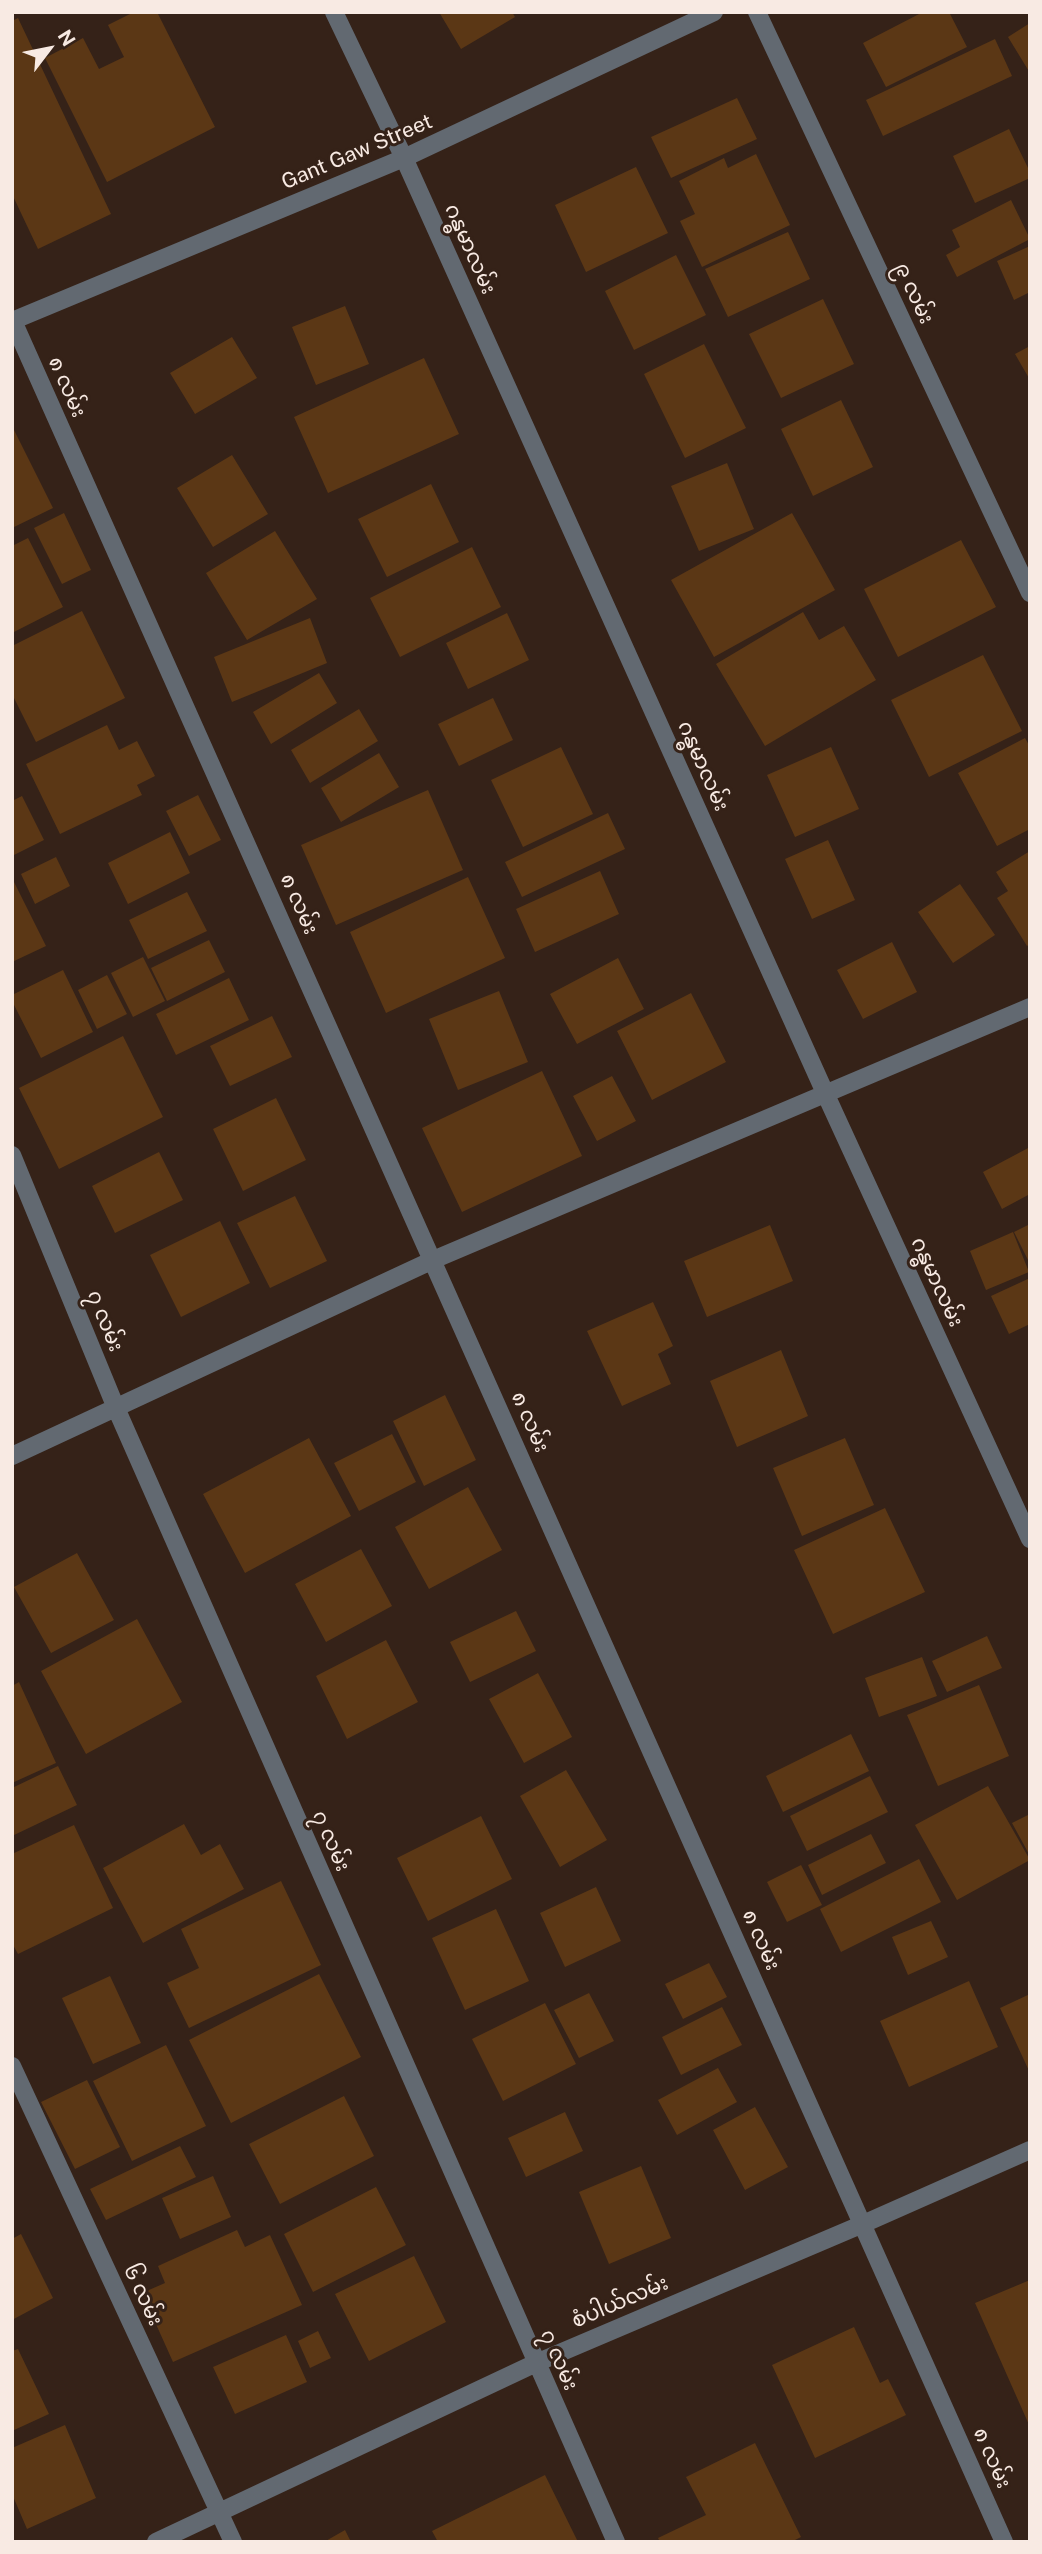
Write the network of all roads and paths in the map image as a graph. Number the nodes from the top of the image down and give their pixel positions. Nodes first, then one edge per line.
1 (334, 12) edge
2 (714, 12) edge
3 (757, 12) edge
4 (404, 158) junction
5 (12, 321) edge
6 (1030, 593) edge
7 (1030, 1007) edge
8 (826, 1095) junction
9 (12, 1154) edge
10 (433, 1260) junction
11 (116, 1408) junction
12 (12, 1456) edge
13 (1030, 1539) edge
14 (12, 2066) edge
15 (1030, 2150) edge
16 (863, 2224) junction
17 (536, 2363) junction
18 (219, 2512) junction
19 (156, 2542) edge
20 (233, 2542) edge
21 (616, 2542) edge
22 (1004, 2542) edge

1 - 4 street, ဂန္ဓမာလမ်း
2 - 4 street, Gant Gaw Street
3 - 6 street, ၉ လမ်း
4 - 5 street, Gant Gaw Street
4 - 8 street, ဂန္ဓမာလမ်း
5 - 10 street, ၈ လမ်း
7 - 8 street
8 - 10 street
8 - 13 street, ဂန္ဓမာလမ်း
9 - 11 street, ၇ လမ်း
10 - 11 street
10 - 16 street, ၈ လမ်း
11 - 12 street
11 - 17 street, ၇ လမ်း
14 - 18 street, ၆ လမ်း
15 - 16 street, စံပါယ်လမ်း
16 - 17 street, စံပါယ်လမ်း
16 - 22 street, ၈ လမ်း
17 - 18 street, စံပါယ်လမ်း
17 - 21 street, ၇ လမ်း
18 - 19 street, စံပါယ်လမ်း
18 - 20 street, ၆ လမ်း

